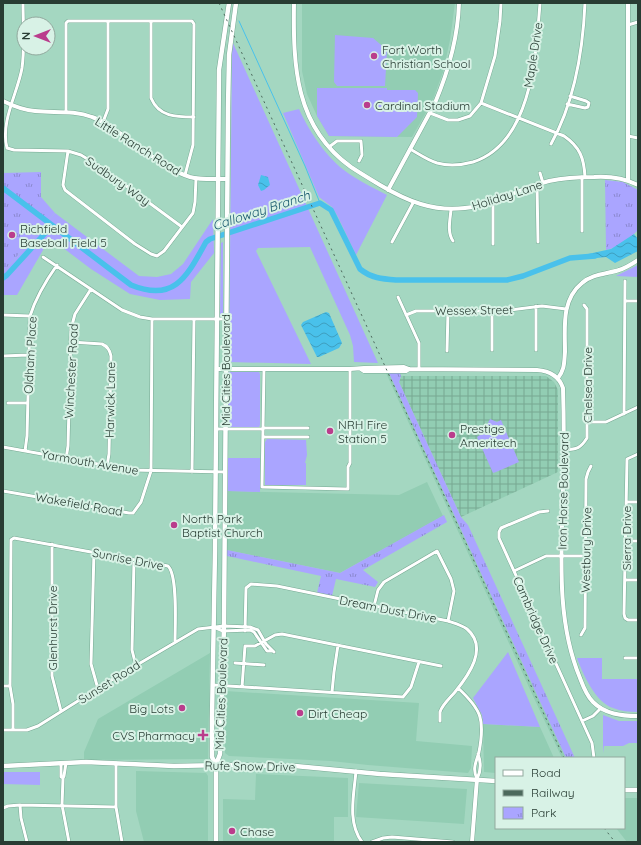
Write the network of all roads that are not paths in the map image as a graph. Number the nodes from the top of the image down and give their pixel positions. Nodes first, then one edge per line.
1 (23, 3) edge
2 (228, 3) edge
3 (236, 3) edge
4 (294, 3) edge
5 (459, 3) edge
6 (501, 3) edge
7 (540, 3) edge
8 (585, 3) edge
9 (628, 3) edge
10 (108, 21) junction
11 (151, 21) junction
12 (638, 22) edge
13 (628, 25) junction
14 (570, 96) junction
15 (3, 101) edge
16 (481, 103) junction
17 (9, 104) junction
18 (567, 104) junction
19 (66, 112) junction
20 (430, 113) junction
21 (194, 117) junction
22 (518, 118) junction
23 (103, 122) junction
24 (557, 133) junction
25 (628, 136) junction
26 (638, 138) edge
27 (551, 144) dead end
28 (329, 146) junction
29 (410, 149) junction
30 (68, 151) junction
31 (359, 160) dead end
32 (540, 173) dead end
33 (185, 175) junction
34 (583, 177) junction
35 (196, 178) junction
36 (218, 179) junction
37 (226, 179) junction
38 (628, 180) junction
39 (543, 183) junction
40 (537, 185) junction
41 (638, 185) edge
42 (388, 190) junction
43 (493, 201) junction
44 (413, 202) junction
45 (451, 210) junction
46 (182, 227) junction
47 (582, 231) dead end
48 (453, 241) dead end
49 (392, 242) dead end
50 (538, 242) dead end
51 (493, 244) dead end
52 (43, 257) dead end
53 (638, 260) edge
54 (57, 265) junction
55 (625, 281) dead end
56 (91, 289) junction
57 (398, 297) dead end
58 (625, 301) junction
59 (638, 301) edge
60 (584, 305) dead end
61 (536, 306) junction
62 (566, 309) junction
63 (448, 311) junction
64 (492, 311) junction
65 (3, 315) edge
66 (406, 315) junction
67 (30, 316) junction
68 (152, 319) junction
69 (194, 319) junction
70 (217, 319) junction
71 (225, 319) junction
72 (71, 342) junction
73 (492, 350) dead end
74 (536, 350) dead end
75 (447, 351) dead end
76 (28, 355) junction
77 (3, 356) edge
78 (217, 369) junction
79 (225, 369) junction
80 (264, 369) junction
81 (350, 369) junction
82 (419, 369) junction
83 (558, 378) junction
84 (27, 402) junction
85 (8, 403) dead end
86 (638, 408) edge
87 (624, 414) junction
88 (588, 422) junction
89 (264, 428) junction
90 (308, 428) dead end
91 (216, 429) junction
92 (224, 430) junction
93 (263, 437) junction
94 (308, 438) dead end
95 (3, 447) edge
96 (564, 450) junction
97 (24, 451) junction
98 (638, 454) edge
99 (66, 459) junction
100 (107, 466) junction
101 (591, 466) dead end
102 (151, 471) junction
103 (192, 472) junction
104 (215, 472) junction
105 (225, 472) junction
106 (3, 491) edge
107 (626, 502) junction
108 (638, 502) edge
109 (548, 511) dead end
110 (215, 533) junction
111 (224, 533) junction
112 (626, 541) junction
113 (638, 541) edge
114 (52, 544) junction
115 (94, 552) junction
116 (562, 556) junction
117 (586, 556) junction
118 (134, 560) junction
119 (514, 571) junction
120 (625, 580) junction
121 (638, 580) edge
122 (374, 606) junction
123 (638, 620) edge
124 (448, 621) junction
125 (214, 627) junction
126 (223, 629) junction
127 (245, 629) junction
128 (581, 635) dead end
129 (264, 641) junction
130 (175, 642) junction
131 (261, 644) junction
132 (338, 645) junction
133 (625, 658) dead end
134 (638, 658) edge
135 (419, 662) junction
136 (235, 663) dead end
137 (244, 664) junction
138 (264, 665) dead end
139 (136, 666) junction
140 (441, 666) dead end
141 (213, 685) junction
142 (222, 685) junction
143 (3, 686) edge
144 (10, 686) junction
145 (242, 687) junction
146 (458, 688) junction
147 (98, 689) junction
148 (332, 692) junction
149 (600, 708) junction
150 (61, 711) junction
151 (638, 716) edge
152 (440, 721) dead end
153 (582, 721) junction
154 (3, 730) edge
155 (13, 730) junction
156 (594, 757) edge
157 (63, 763) junction
158 (116, 763) junction
159 (216, 765) junction
160 (3, 766) edge
161 (356, 772) junction
162 (477, 779) junction
163 (495, 781) edge
164 (625, 790) edge
165 (638, 790) edge
166 (20, 805) junction
167 (62, 805) junction
168 (116, 807) junction
169 (3, 808) edge
170 (435, 841) edge
171 (27, 842) edge
172 (70, 842) edge
173 (122, 842) edge
174 (216, 842) edge
175 (362, 842) edge
176 (372, 842) edge
177 (453, 842) edge
178 (472, 842) edge

1 - 17 street
2 - 36 main road, Mid Cities Boulevard
3 - 37 main road, Mid Cities Boulevard
4 - 28 street, Holiday Lane
5 - 20 street
6 - 16 street
7 - 22 street, Maple Drive
8 - 14 street
9 - 13 street
10 - 11 street
10 - 19 street
10 - 23 street
11 - 21 street
11 - 21 street
12 - 13 street
13 - 25 street
14 - 18 street
14 - 18 street
15 - 17 street, Little Ranch Road
16 - 20 street
16 - 22 street
17 - 19 street, Little Ranch Road
17 - 30 street, Sudbury Way
18 - 24 street
19 - 23 street, Little Ranch Road
20 - 29 street
21 - 33 street
22 - 24 street
22 - 29 street, Maple Drive
23 - 33 street, Little Ranch Road
24 - 27 street
24 - 34 street
25 - 26 street
25 - 38 street
28 - 31 street
28 - 42 street, Holiday Lane
29 - 42 street
30 - 46 street, Sudbury Way
30 - 46 street
32 - 39 street
33 - 35 street, Little Ranch Road
34 - 38 street, Holiday Lane
34 - 39 street, Holiday Lane
34 - 47 street
35 - 36 street, Little Ranch Road
35 - 46 street
36 - 37 street, Little Ranch Road
36 - 70 main road, Mid Cities Boulevard
37 - 71 main road, Mid Cities Boulevard
38 - 41 street, Holiday Lane
39 - 40 street, Holiday Lane
40 - 43 street, Holiday Lane
40 - 50 street
42 - 44 street, Holiday Lane
43 - 45 street, Holiday Lane
43 - 51 street
44 - 45 street, Holiday Lane
44 - 49 street
45 - 48 street
52 - 54 street
53 - 62 street
54 - 56 street
54 - 67 street, Oldham Place
55 - 58 street
56 - 68 street
56 - 72 street, Winchester Road
57 - 66 street
58 - 59 street
58 - 87 street
60 - 88 street, Chelsea Drive
61 - 62 street, Wessex Street
61 - 64 street, Wessex Street
61 - 74 street
62 - 83 street
63 - 64 street, Wessex Street
63 - 66 street, Wessex Street
63 - 75 street
64 - 73 street
65 - 67 street
66 - 82 street
67 - 76 street, Oldham Place
68 - 69 street
68 - 102 street
69 - 70 street
69 - 103 street
70 - 71 street
70 - 78 main road, Mid Cities Boulevard
71 - 79 main road, Mid Cities Boulevard
72 - 99 street, Winchester Road
72 - 100 street, Harwick Lane
76 - 77 street
76 - 84 street, Oldham Place
78 - 79 street
78 - 91 main road, Mid Cities Boulevard
79 - 80 street
79 - 92 main road, Mid Cities Boulevard
80 - 81 street
80 - 89 street
81 - 82 street
81 - 93 street
82 - 83 street
83 - 96 street, Iron Horse Boulevard
84 - 85 street
84 - 97 street, Oldham Place
86 - 87 street
87 - 88 street
88 - 96 street, Chelsea Drive
89 - 90 street
89 - 92 street
89 - 93 street
91 - 92 street
91 - 104 main road, Mid Cities Boulevard
92 - 105 main road, Mid Cities Boulevard
93 - 94 street
95 - 97 street, Yarmouth Avenue
96 - 116 street, Iron Horse Boulevard
97 - 99 street, Yarmouth Avenue
98 - 107 street, Sierra Drive
99 - 100 street, Yarmouth Avenue
100 - 102 street, Yarmouth Avenue
101 - 117 street, Westbury Drive
102 - 103 street, Yarmouth Avenue
102 - 106 street, Wakefield Road
103 - 104 street, Yarmouth Avenue
104 - 105 street, Yarmouth Avenue
104 - 110 main road, Mid Cities Boulevard
105 - 111 main road, Mid Cities Boulevard
107 - 108 street
107 - 112 street, Sierra Drive
109 - 119 street, Cambridge Drive
110 - 111 main road
110 - 125 main road, Mid Cities Boulevard
111 - 126 main road, Mid Cities Boulevard
112 - 113 street
112 - 120 street, Sierra Drive
114 - 115 street, Sunrise Drive
114 - 144 street, Sunrise Drive
114 - 150 street, Glenhurst Drive
115 - 118 street, Sunrise Drive
115 - 147 street
116 - 117 street
116 - 119 street
116 - 149 street, Iron Horse Boulevard
117 - 128 street, Westbury Drive
118 - 130 street, Sunrise Drive
118 - 139 street
119 - 153 street, Cambridge Drive
120 - 121 street
120 - 123 street, Sierra Drive
122 - 124 street, Dream Dust Drive
122 - 124 street
122 - 127 street, Dream Dust Drive
124 - 146 street, Dream Dust Drive
125 - 126 street
125 - 130 street, Sunset Road
125 - 141 main road, Mid Cities Boulevard
126 - 127 street
126 - 142 main road, Mid Cities Boulevard
127 - 129 street
127 - 131 street
129 - 131 street
129 - 131 street
129 - 132 street
130 - 139 street, Sunset Road
131 - 137 street
132 - 135 street
132 - 148 street
133 - 134 street
135 - 140 street
135 - 148 street
136 - 137 street
137 - 138 street
137 - 145 street
139 - 147 street, Sunset Road
141 - 142 street
141 - 159 main road, Mid Cities Boulevard
142 - 145 street
142 - 159 main road, Mid Cities Boulevard
143 - 144 street
144 - 155 street
145 - 148 street
146 - 152 street, Dream Dust Drive
146 - 162 street
147 - 150 street, Sunset Road
149 - 151 street, Iron Horse Boulevard
149 - 153 street
150 - 155 street, Sunset Road
153 - 156 street, Cambridge Drive
154 - 155 street, Sunset Road
157 - 158 main road, Rufe Snow Drive
157 - 160 main road, Rufe Snow Drive
157 - 167 street
158 - 159 main road, Rufe Snow Drive
158 - 168 street
159 - 161 main road, Rufe Snow Drive
159 - 174 main road
161 - 162 main road, Rufe Snow Drive
161 - 175 street
162 - 163 main road, Rufe Snow Drive
162 - 178 street
164 - 165 main road
166 - 167 street
166 - 169 street
166 - 171 street
167 - 168 street
167 - 172 street
168 - 173 street
170 - 176 street
170 - 177 street

